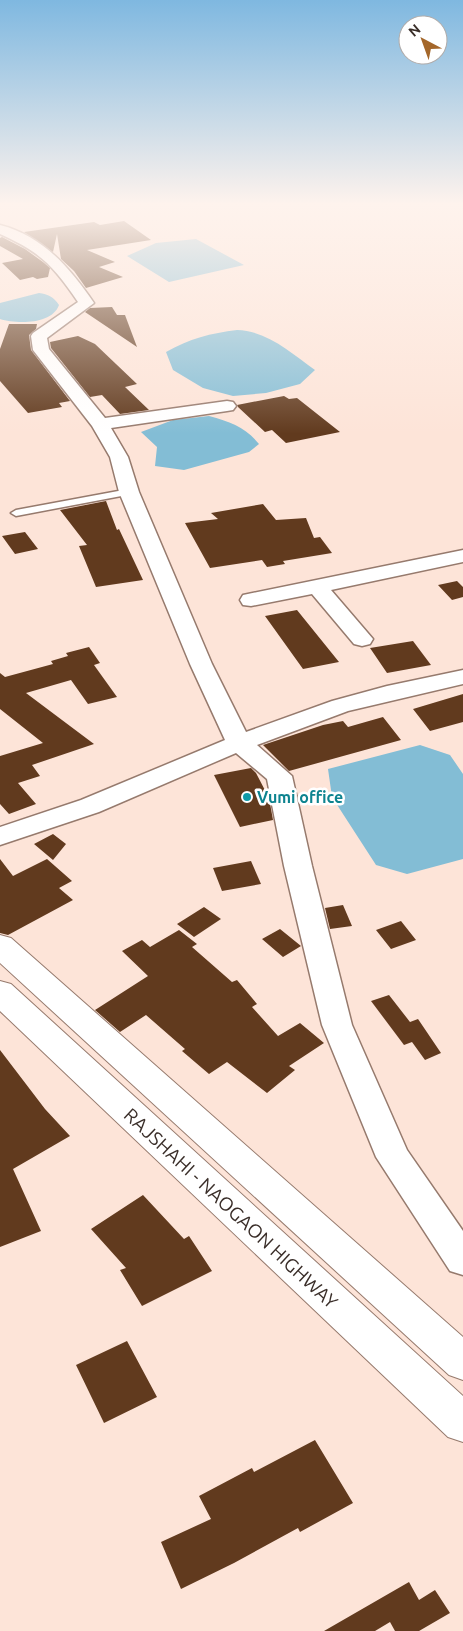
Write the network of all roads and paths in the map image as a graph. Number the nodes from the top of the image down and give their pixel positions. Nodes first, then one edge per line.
1 (72, 282) edge
2 (227, 406) dead end
3 (100, 424) junction
4 (129, 492) junction
5 (16, 513) dead end
6 (463, 556) edge
7 (316, 585) junction
8 (251, 600) dead end
9 (362, 639) dead end
10 (463, 677) edge
11 (239, 743) junction
12 (0, 836) edge
13 (0, 946) edge
14 (0, 992) edge
15 (58, 998) junction
16 (26, 1017) junction
17 (463, 1260) edge
18 (463, 1362) edge
19 (463, 1424) edge

1 - 3 street
2 - 3 street
3 - 4 street
4 - 5 lane
4 - 11 street
6 - 7 street
7 - 8 street
7 - 9 street
10 - 11 street
11 - 12 street
11 - 17 street
13 - 15 main road
14 - 16 main road, RAJSHAHI - NAOGAON HIGHWAY
15 - 16 main road
15 - 18 main road
16 - 19 main road, RAJSHAHI - NAOGAON HIGHWAY

